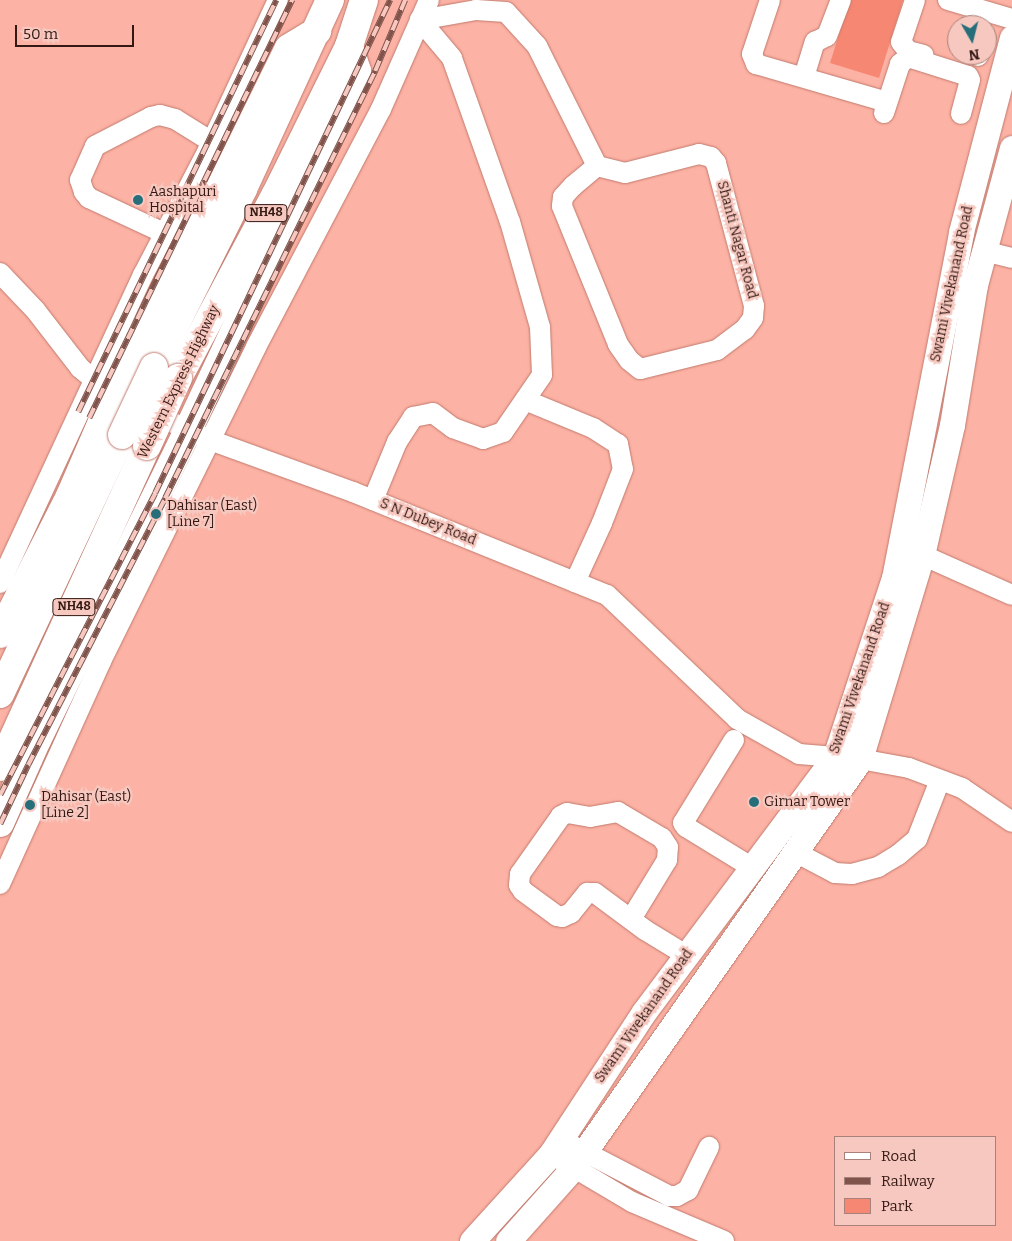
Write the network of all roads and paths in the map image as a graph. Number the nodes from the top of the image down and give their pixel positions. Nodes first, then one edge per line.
1 (278, 0) edge
2 (330, 0) edge
3 (364, 0) edge
4 (429, 0) edge
5 (770, 0) edge
6 (841, 0) edge
7 (915, 0) edge
8 (948, 0) edge
9 (992, 14) edge
10 (420, 20) junction
11 (1012, 20) edge
12 (317, 31) junction
13 (1012, 38) edge
14 (349, 46) junction
15 (944, 60) dead end
16 (804, 77) junction
17 (960, 114) dead end
18 (212, 142) junction
19 (1010, 163) edge
20 (597, 166) junction
21 (164, 233) junction
22 (984, 251) junction
23 (1012, 258) edge
24 (1, 276) edge
25 (166, 373) junction
26 (104, 388) junction
27 (525, 400) junction
28 (199, 435) junction
29 (373, 500) junction
30 (922, 555) junction
31 (575, 582) junction
32 (0, 583) edge
33 (1012, 595) edge
34 (0, 634) edge
35 (0, 694) edge
36 (734, 740) dead end
37 (835, 757) junction
38 (860, 759) junction
39 (0, 767) edge
40 (940, 780) junction
41 (1012, 822) edge
42 (0, 823) edge
43 (795, 852) junction
44 (751, 866) junction
45 (0, 884) edge
46 (631, 919) junction
47 (686, 955) junction
48 (670, 978) junction
49 (694, 995) junction
50 (555, 1146) junction
51 (709, 1147) dead end
52 (578, 1160) junction
53 (472, 1241) edge
54 (508, 1241) edge
55 (724, 1241) edge

1 - 18 street
2 - 12 highway, Western Express Highway / NH48
3 - 14 highway, Western Express Highway / NH48
4 - 10 street
5 - 16 street
6 - 16 street
7 - 15 street
8 - 9 street
9 - 11 street
10 - 20 street
10 - 27 street
10 - 28 street
12 - 25 highway, Western Express Highway / NH48
12 - 26 highway
13 - 37 main road, Swami Vivekanand Road
14 - 25 highway, Western Express Highway / NH48
14 - 28 highway
16 - 17 street
18 - 21 street
18 - 21 street
19 - 22 main road, Swami Vivekanand Road
20 - 20 street, Shanti Nagar Road
21 - 26 street
22 - 23 street
22 - 30 main road, Swami Vivekanand Road
24 - 26 street, S N Dubey Road
25 - 35 highway, Western Express Highway / NH48, bridge
25 - 39 highway, Western Express Highway / NH48, bridge
26 - 28 street, S N Dubey Road
26 - 32 street
26 - 34 highway
27 - 29 street
27 - 31 street
28 - 29 street, S N Dubey Road
28 - 42 highway
28 - 45 street
29 - 31 street, S N Dubey Road
30 - 33 street
30 - 38 main road, Swami Vivekanand Road
31 - 37 street, S N Dubey Road
36 - 44 street
37 - 38 street, S N Dubey Road
37 - 44 main road, Swami Vivekanand Road
38 - 40 street, S N Dubey Road
38 - 43 main road, Swami Vivekanand Road
40 - 41 street, S N Dubey Road
40 - 43 street
43 - 49 main road, Swami Vivekanand Road
44 - 47 main road, Swami Vivekanand Road
46 - 46 street
46 - 47 street
47 - 48 main road, Swami Vivekanand Road
48 - 49 main road
48 - 50 main road, Swami Vivekanand Road
49 - 52 main road, Swami Vivekanand Road
50 - 52 street
50 - 53 main road, Swami Vivekanand Road
51 - 52 street
52 - 54 main road, Swami Vivekanand Road
52 - 55 street

